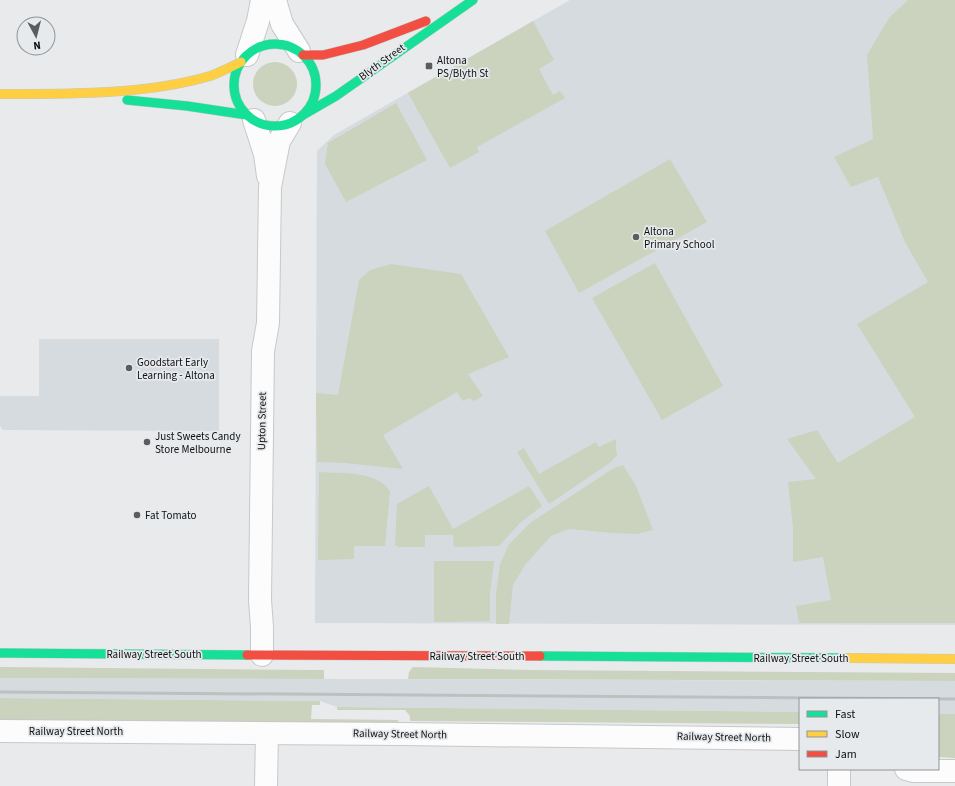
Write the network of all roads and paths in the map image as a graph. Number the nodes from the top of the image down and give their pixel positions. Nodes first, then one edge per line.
1 (262, 0) edge
2 (276, 0) edge
3 (473, 0) edge
4 (462, 6) junction
5 (301, 53) junction
6 (244, 59) junction
7 (0, 94) edge
8 (70, 94) junction
9 (251, 117) junction
10 (295, 120) junction
11 (270, 187) junction
12 (0, 653) edge
13 (262, 655) junction
14 (955, 658) edge
15 (0, 731) edge
16 (267, 734) junction
17 (799, 739) edge
18 (839, 770) edge
19 (913, 770) edge
20 (955, 771) edge
21 (266, 786) edge
22 (839, 786) edge

1 - 6 street
2 - 5 street
3 - 4 street, Blyth Street
4 - 5 street, Blyth Street
4 - 10 street, Blyth Street
5 - 6 street
5 - 10 street
6 - 8 street
6 - 9 street
7 - 8 street
8 - 9 street
9 - 10 street
9 - 11 street, Upton Street
10 - 11 street, Upton Street
11 - 13 street, Upton Street
12 - 13 street, Railway Street South
13 - 14 street, Railway Street South
15 - 16 street, Railway Street North
16 - 17 street, Railway Street North
16 - 21 street
18 - 22 street
19 - 20 street

